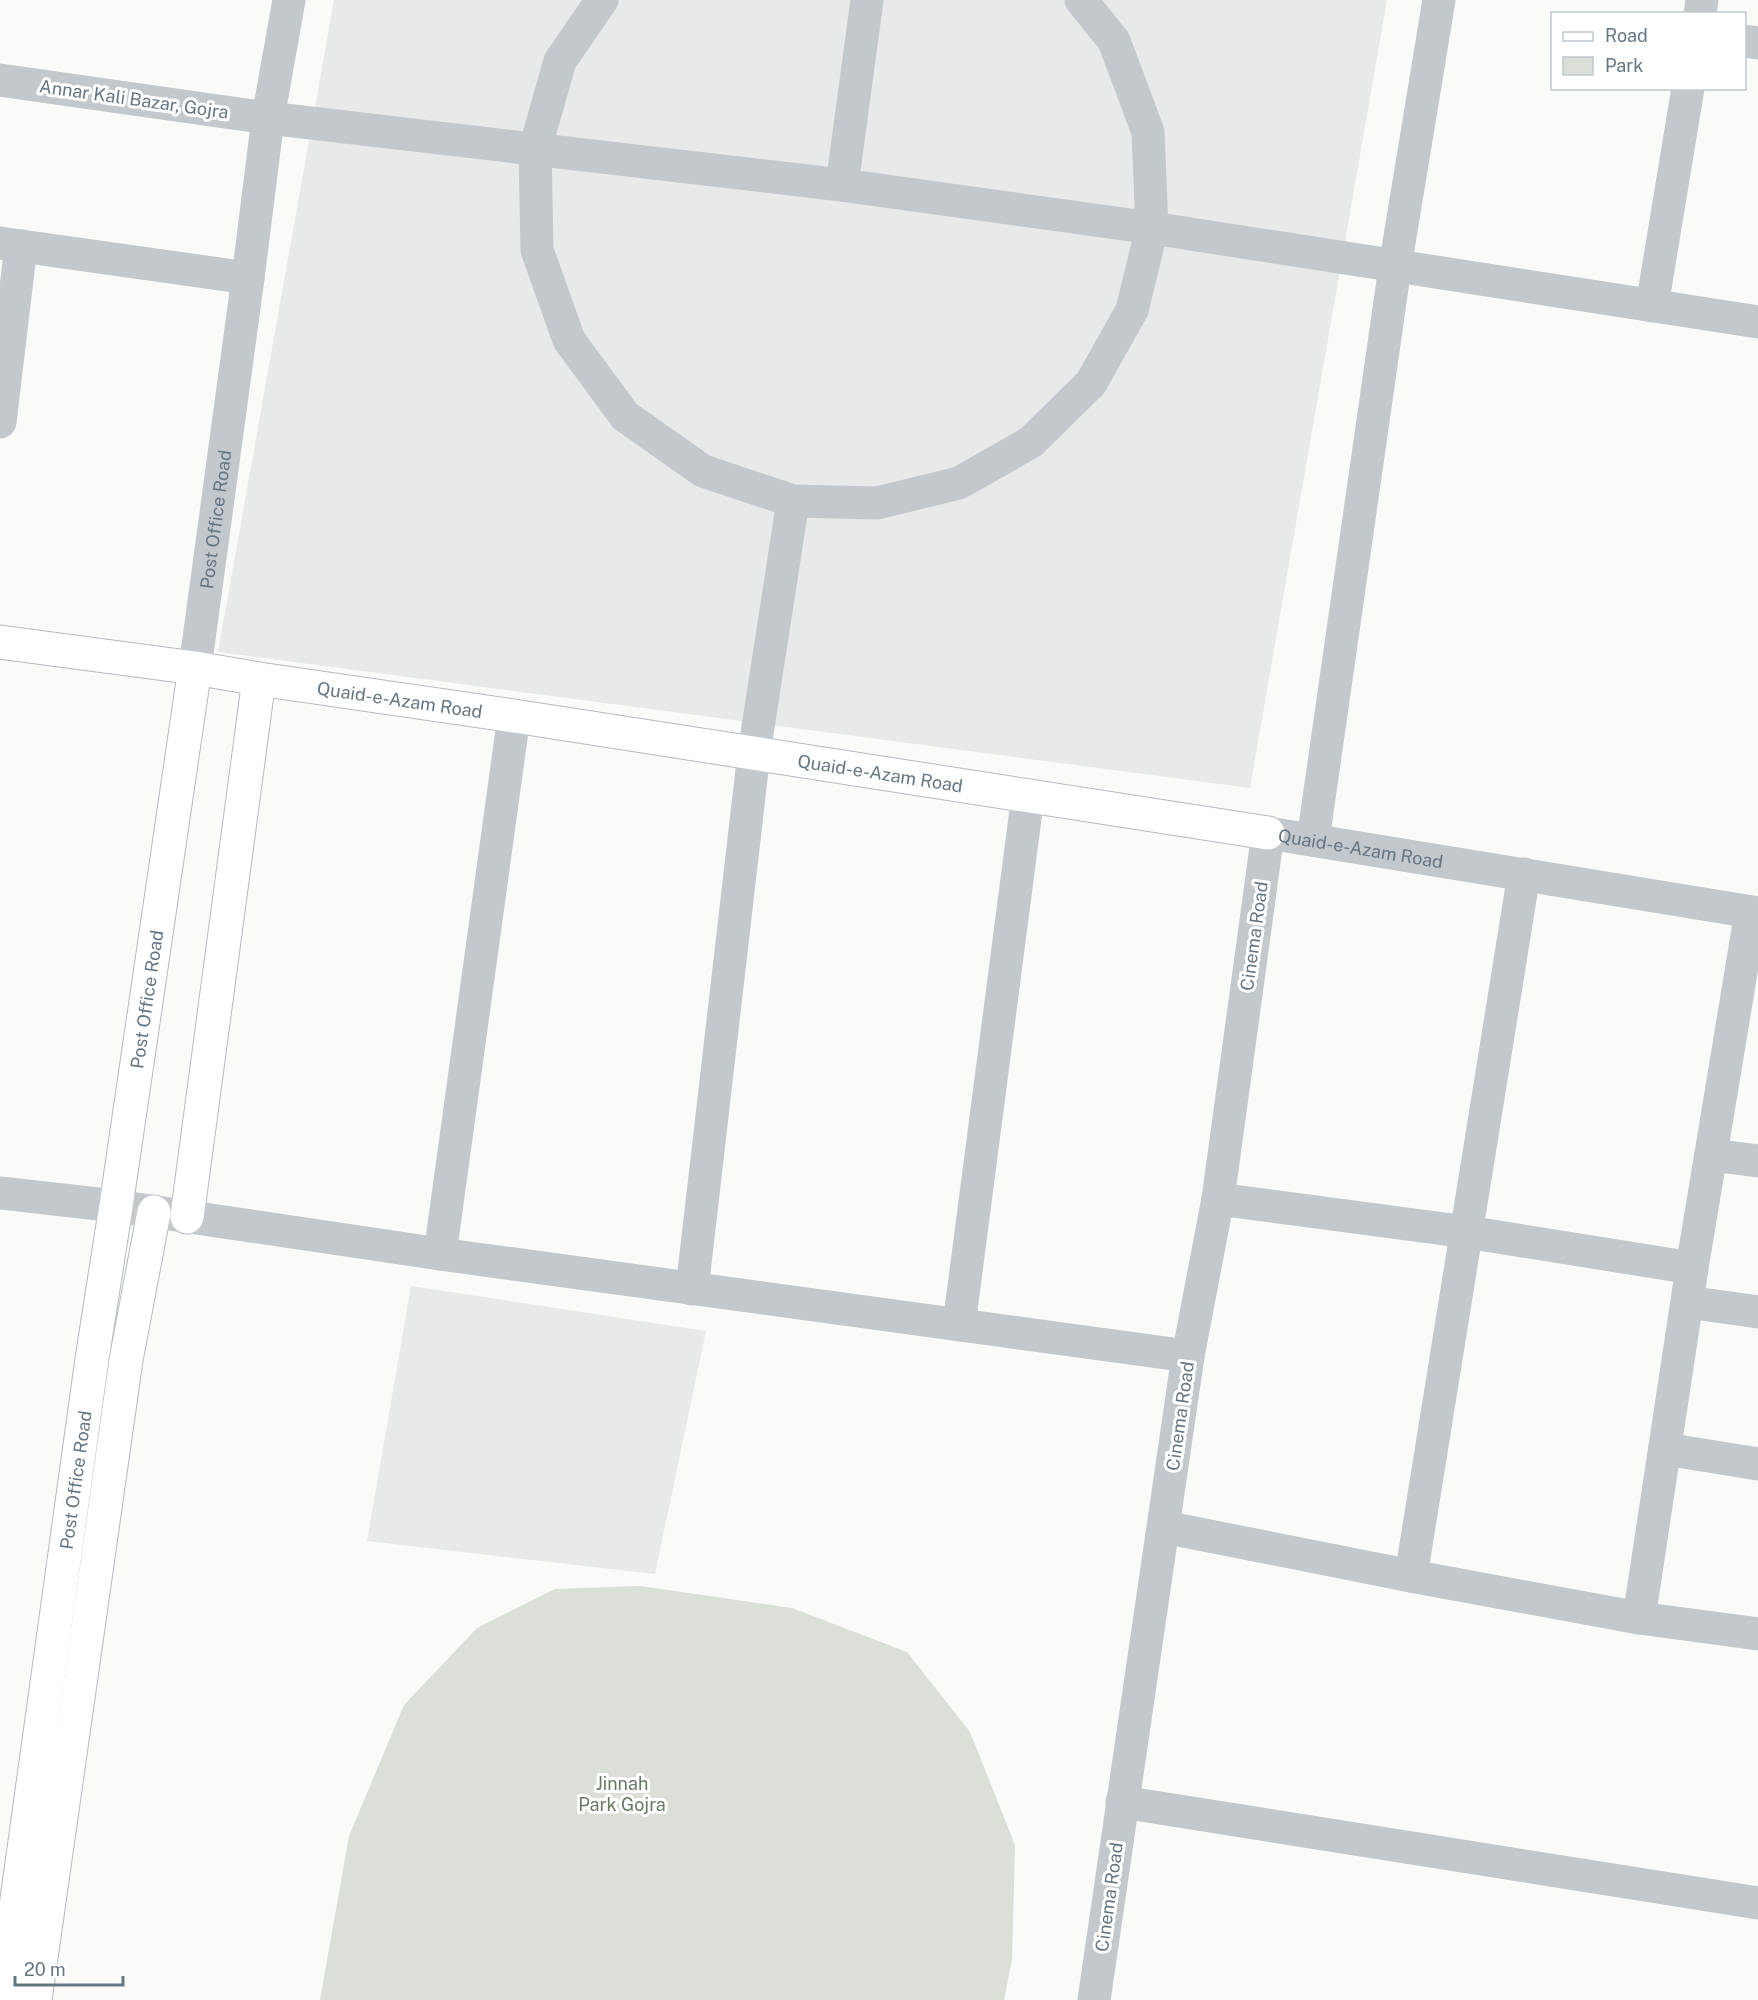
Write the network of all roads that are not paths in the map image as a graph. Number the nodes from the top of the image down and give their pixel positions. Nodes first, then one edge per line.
1 (289, 0) edge
2 (602, 0) edge
3 (867, 0) edge
4 (1081, 0) edge
5 (1438, 0) edge
6 (0, 80) edge
7 (1688, 90) edge
8 (268, 118) junction
9 (535, 148) junction
10 (842, 185) junction
11 (1152, 228) junction
12 (11, 244) edge
13 (1395, 267) junction
14 (248, 278) junction
15 (1652, 306) junction
16 (1758, 322) edge
17 (0, 422) edge
18 (793, 501) junction
19 (0, 642) edge
20 (195, 668) junction
21 (259, 679) junction
22 (514, 716) junction
23 (754, 753) junction
24 (1028, 795) junction
25 (1268, 833) junction
26 (1313, 840) junction
27 (1524, 874) junction
28 (1754, 913) edge
29 (1710, 1155) junction
30 (1758, 1161) edge
31 (0, 1193) edge
32 (1218, 1199) junction
33 (116, 1206) junction
34 (154, 1212) junction
35 (187, 1217) junction
36 (1467, 1232) junction
37 (440, 1254) junction
38 (1692, 1268) junction
39 (692, 1289) junction
40 (1687, 1302) junction
41 (1758, 1312) edge
42 (959, 1325) junction
43 (1188, 1356) junction
44 (1665, 1449) junction
45 (1758, 1464) edge
46 (1164, 1527) junction
47 (1411, 1576) junction
48 (1639, 1618) junction
49 (1758, 1634) edge
50 (1122, 1802) junction
51 (1758, 1903) edge
52 (3, 2000) edge
53 (35, 2000) edge
54 (1094, 2000) edge

1 - 8 street, Post Office Road
2 - 9 street
3 - 10 street
4 - 11 street
5 - 13 street
6 - 8 street, Annar Kali Bazar, Gojra
7 - 15 street
8 - 9 street, Annar Kali Bazar, Gojra
8 - 14 street, Post Office Road
9 - 10 street, Annar Kali Bazar, Gojra
9 - 18 street
10 - 11 street, Annar Kali Bazar, Gojra
11 - 13 street, Annar Kali Bazar, Gojra
11 - 18 street
12 - 14 street
12 - 17 street
13 - 15 street, Annar Kali Bazar, Gojra
13 - 26 street
14 - 20 street, Post Office Road
15 - 16 street, Annar Kali Bazar, Gojra
18 - 23 street
19 - 20 main road, Quaid-e-Azam Road
20 - 21 main road, Quaid-e-Azam Road
20 - 33 main road, Post Office Road
21 - 22 main road, Quaid-e-Azam Road
21 - 35 main road
22 - 23 main road, Quaid-e-Azam Road
22 - 37 street
23 - 24 main road, Quaid-e-Azam Road
23 - 39 street
24 - 25 main road, Quaid-e-Azam Road
24 - 42 street
25 - 26 street, Quaid-e-Azam Road
25 - 32 street, Cinema Road
26 - 27 street, Quaid-e-Azam Road
27 - 28 street, Quaid-e-Azam Road
27 - 36 street
28 - 29 street
29 - 30 street
29 - 38 street
31 - 33 street
32 - 36 street
32 - 43 street, Cinema Road
33 - 34 street
33 - 52 main road, Post Office Road
34 - 35 street
34 - 53 main road, Post Office Road
35 - 37 street
36 - 38 street
36 - 47 street
37 - 39 street
38 - 40 street
39 - 42 street
40 - 41 street
40 - 44 street
42 - 43 street
43 - 46 street, Cinema Road
44 - 45 street
44 - 48 street
46 - 47 street
46 - 50 street, Cinema Road
47 - 48 street
48 - 49 street
50 - 51 street
50 - 54 street, Cinema Road

